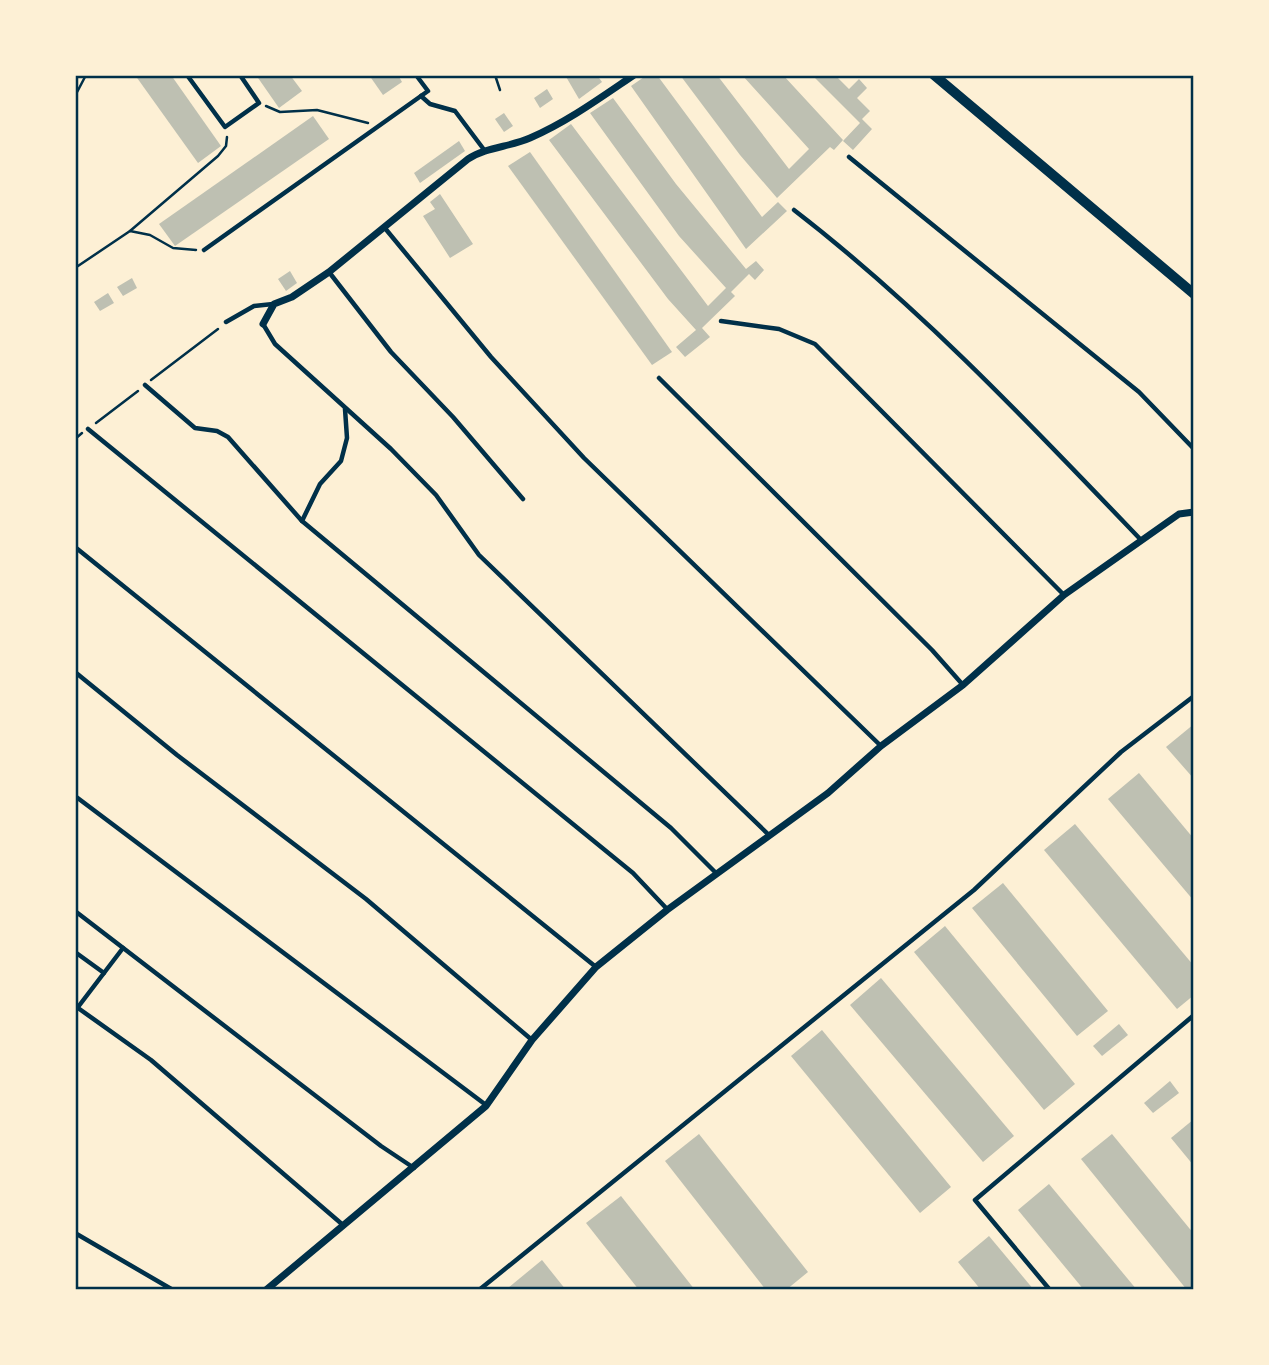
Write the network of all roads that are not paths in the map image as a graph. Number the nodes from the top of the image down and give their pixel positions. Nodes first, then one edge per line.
1 (187, 75) edge
2 (240, 75) edge
3 (416, 75) edge
4 (634, 75) edge
5 (934, 75) edge
6 (421, 96) junction
7 (485, 150) junction
8 (849, 158) dead end
9 (794, 210) dead end
10 (384, 227) junction
11 (204, 250) road end
12 (329, 272) junction
13 (1194, 294) edge
14 (274, 304) junction
15 (721, 321) dead end
16 (226, 322) dead end
17 (263, 324) joint
18 (659, 379) dead end
19 (145, 385) dead end
20 (345, 408) junction
21 (88, 429) dead end
22 (1194, 449) edge
23 (523, 499) dead end
24 (1194, 512) edge
25 (302, 521) junction
26 (1142, 540) junction
27 (75, 547) edge
28 (1064, 595) junction
29 (75, 672) edge
30 (963, 685) junction
31 (1194, 696) edge
32 (881, 746) junction
33 (75, 796) edge
34 (770, 836) junction
35 (718, 874) junction
36 (667, 910) junction
37 (75, 911) edge
38 (123, 948) junction
39 (75, 952) edge
40 (596, 968) junction
41 (104, 973) junction
42 (77, 1009) edge
43 (1194, 1015) edge
44 (532, 1040) junction
45 (486, 1106) junction
46 (415, 1168) junction
47 (344, 1226) junction
48 (75, 1233) edge
49 (173, 1290) edge
50 (266, 1290) edge
51 (480, 1290) edge
52 (1050, 1290) edge

1 - 2 lane
3 - 6 lane
4 - 7 street
5 - 13 street
6 - 7 lane
6 - 11 lane
7 - 10 street
8 - 22 lane
9 - 26 lane
10 - 12 street
10 - 32 lane
12 - 14 street
12 - 23 lane
14 - 16 lane
14 - 17 street
15 - 28 lane
17 - 20 lane
18 - 30 lane
19 - 25 lane
20 - 25 lane
20 - 34 lane
21 - 36 lane
24 - 26 street
25 - 35 lane
26 - 28 street
27 - 40 lane
28 - 30 street
29 - 44 lane
30 - 32 street
31 - 51 lane
32 - 34 street
33 - 45 lane
34 - 35 street
35 - 36 street
36 - 40 street
37 - 38 lane
38 - 41 lane
38 - 46 lane
39 - 41 lane
40 - 44 street
41 - 42 lane
42 - 47 lane
43 - 52 lane
44 - 45 street
45 - 46 street
46 - 47 street
47 - 50 street
48 - 49 lane

